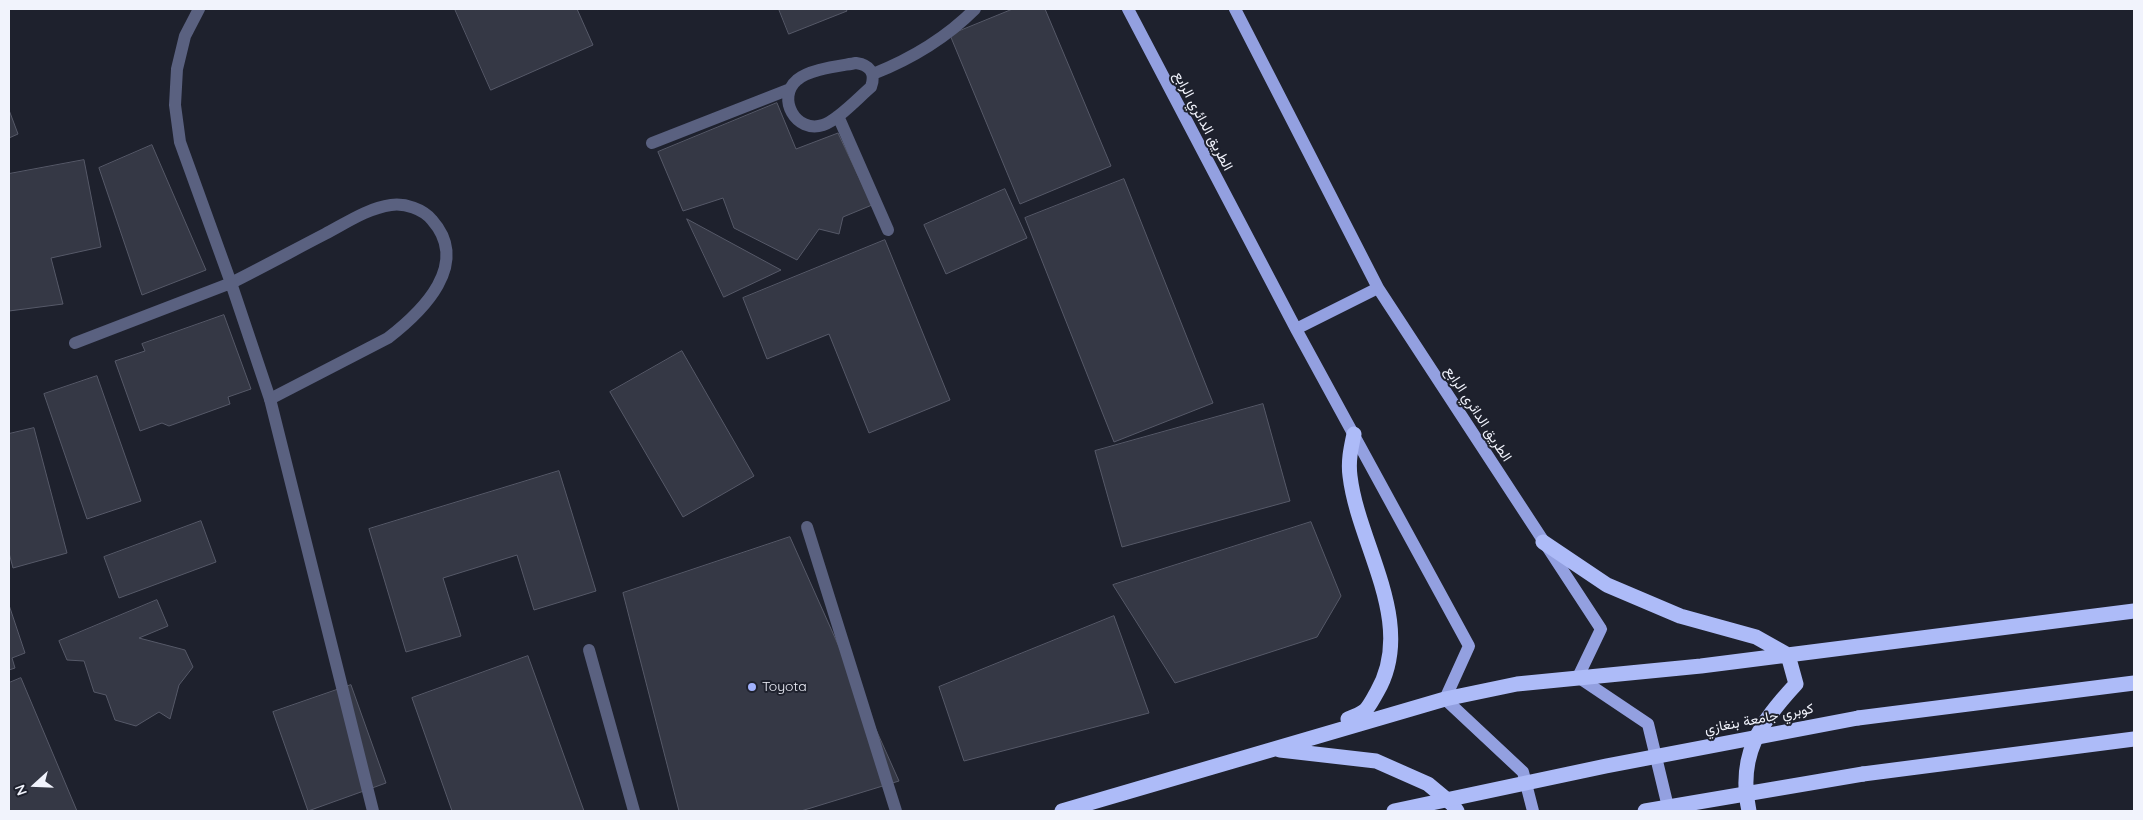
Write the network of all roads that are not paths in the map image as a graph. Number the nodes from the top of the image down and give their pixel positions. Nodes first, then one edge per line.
1 (199, 9) edge
2 (975, 9) edge
3 (1128, 9) edge
4 (1235, 9) edge
5 (873, 74) junction
6 (790, 89) junction
7 (838, 116) junction
8 (652, 143) dead end
9 (888, 230) dead end
10 (231, 283) junction
11 (1378, 288) junction
12 (1296, 329) junction
13 (75, 342) dead end
14 (270, 398) junction
15 (1354, 434) junction
16 (807, 527) dead end
17 (1543, 542) junction
18 (2134, 611) edge
19 (589, 650) dead end
20 (1788, 655) junction
21 (1578, 677) junction
22 (2134, 683) edge
23 (1445, 699) junction
24 (2134, 739) edge
25 (1275, 749) junction
26 (373, 811) edge
27 (634, 811) edge
28 (896, 811) edge
29 (1062, 811) edge
30 (1394, 811) edge
31 (1457, 811) edge
32 (1533, 811) edge
33 (1645, 811) edge
34 (1669, 811) edge
35 (1750, 811) edge

1 - 10 street
2 - 5 street
3 - 12 main road, الطريق الدائري الرابع
4 - 11 main road, الطريق الدائري الرابع
5 - 6 street
5 - 7 street
6 - 7 street
6 - 8 street
7 - 9 street
10 - 13 street
10 - 14 street
10 - 14 street
11 - 12 main road
11 - 17 main road, الطريق الدائري الرابع
12 - 15 main road, الطريق الدائري الرابع
14 - 26 street
15 - 23 main road, الطريق الدائري الرابع
15 - 25 highway
16 - 28 street
17 - 20 highway
17 - 21 main road, الطريق الدائري الرابع
18 - 20 highway
19 - 27 street
20 - 21 highway
20 - 35 highway
21 - 23 highway
21 - 34 main road
22 - 30 highway, كوبري جامعة بنغازي, bridge
23 - 25 highway
23 - 32 main road
24 - 33 highway, bridge
25 - 29 highway
25 - 31 highway

